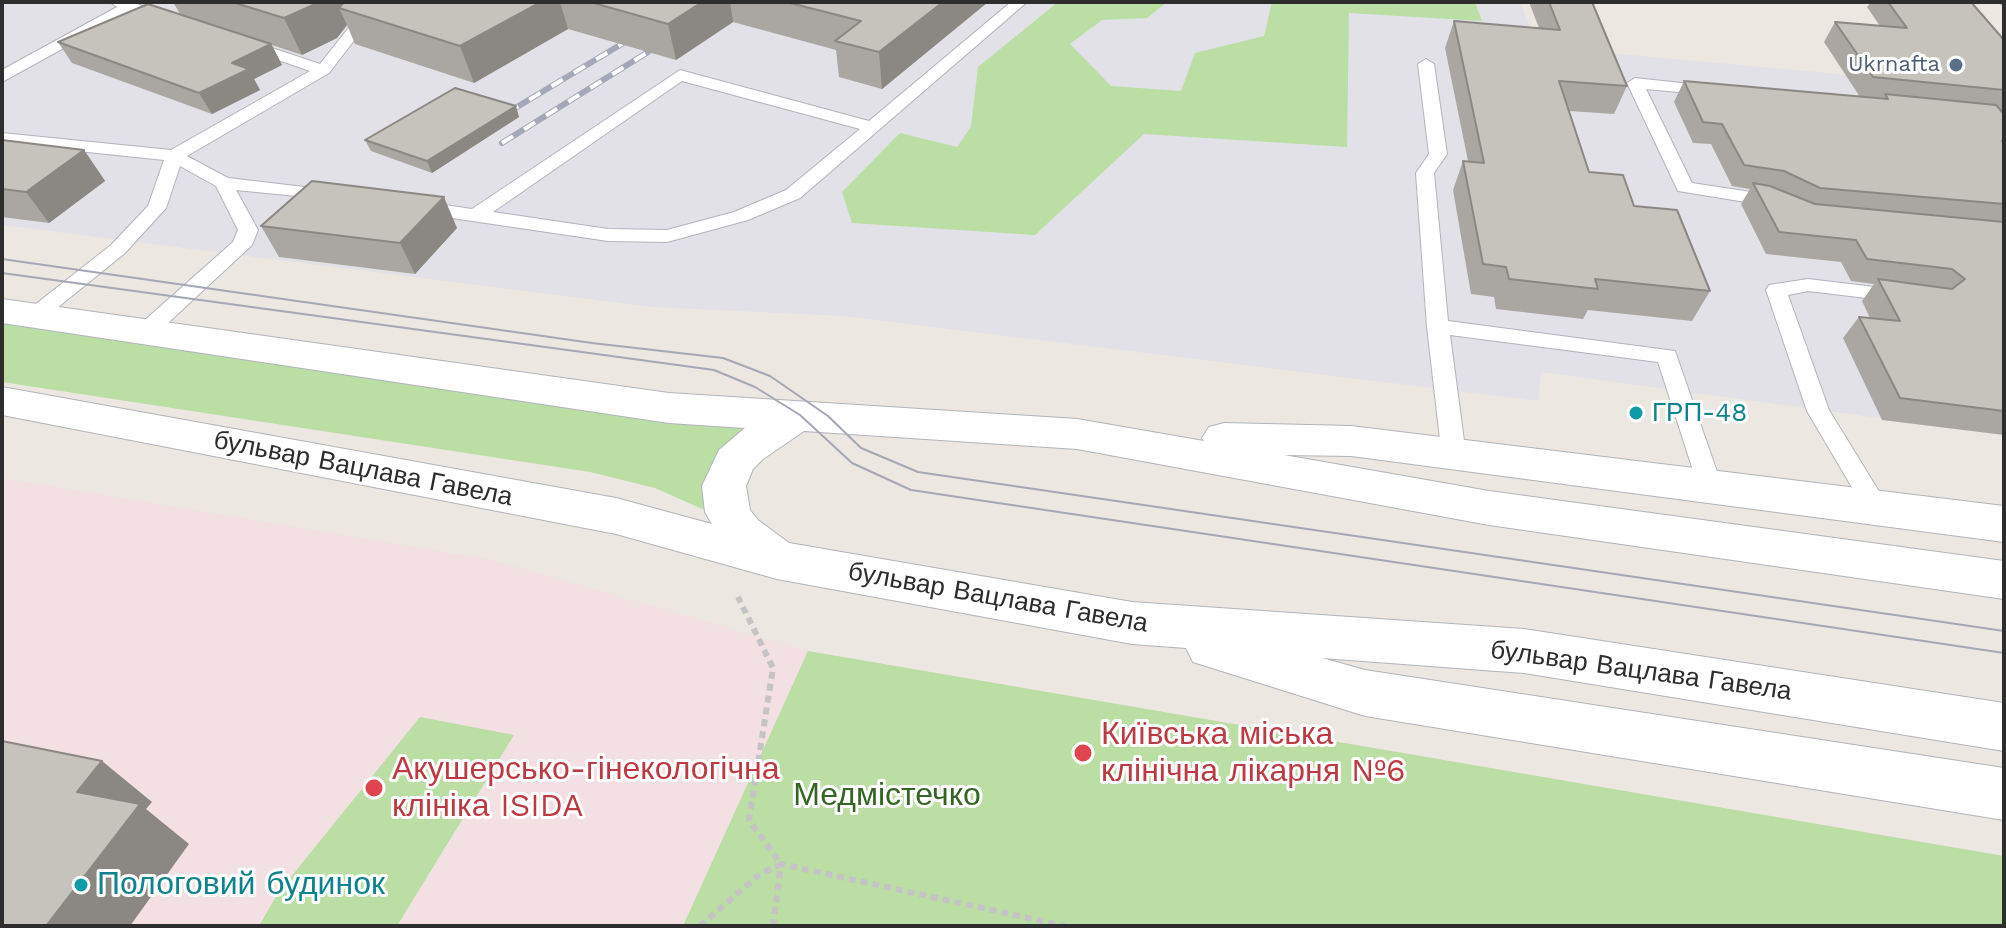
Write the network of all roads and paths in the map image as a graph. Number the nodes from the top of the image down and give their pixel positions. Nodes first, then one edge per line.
1 (381, 2) edge
2 (1020, 2) edge
3 (2000, 2) edge
4 (124, 4) edge
5 (2004, 6) edge
6 (189, 26) edge
7 (234, 40) edge
8 (1426, 64) dead end
9 (323, 70) junction
10 (2, 77) edge
11 (1727, 92) edge
12 (872, 127) junction
13 (2, 138) edge
14 (174, 156) junction
15 (223, 183) junction
16 (343, 197) edge
17 (403, 205) edge
18 (1789, 211) edge
19 (478, 214) junction
20 (1921, 299) edge
21 (18, 314) edge
22 (1438, 327) junction
23 (145, 332) junction
24 (2, 401) edge
25 (800, 415) junction
26 (1077, 434) junction
27 (1454, 456) junction
28 (1711, 489) junction
29 (1879, 511) junction
30 (2004, 524) edge
31 (777, 560) junction
32 (2004, 580) edge
33 (738, 597) dead end
34 (1132, 623) junction
35 (2004, 727) edge
36 (2004, 794) edge
37 (781, 864) junction
38 (700, 926) edge
39 (773, 926) edge
40 (1065, 926) edge

1 - 9 lane
2 - 12 lane
3 - 5 path
4 - 6 lane
4 - 10 lane
7 - 9 lane
8 - 22 lane
9 - 14 lane
11 - 18 lane
12 - 19 lane
12 - 19 lane
13 - 14 lane
14 - 15 lane
14 - 21 lane
15 - 16 lane
15 - 23 lane
17 - 19 lane
20 - 29 lane
21 - 23 main road
22 - 27 lane
22 - 28 lane
23 - 25 main road
24 - 31 main road, бульвар Вацлава Гавела
25 - 26 main road
25 - 31 main road
26 - 27 main road
26 - 32 main road
27 - 28 main road
28 - 29 main road
29 - 30 main road
31 - 34 main road, бульвар Вацлава Гавела
33 - 37 path
34 - 35 main road, бульвар Вацлава Гавела
34 - 36 main road
37 - 38 path
37 - 39 path
37 - 40 path

